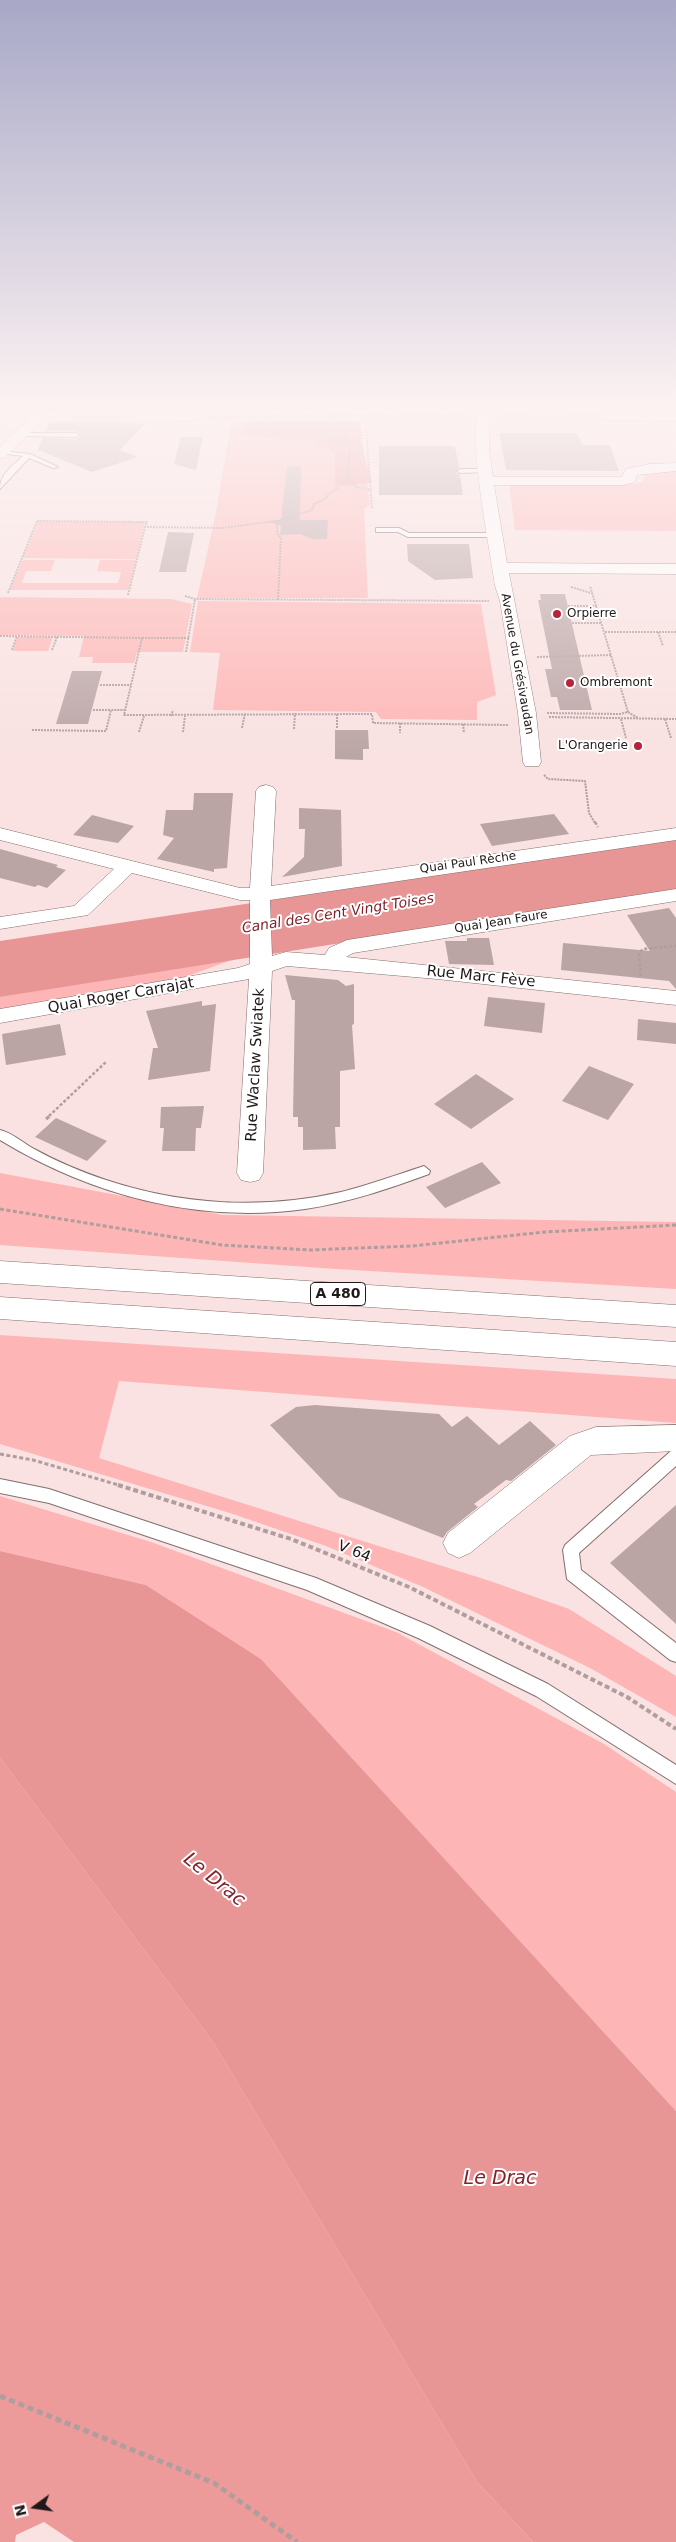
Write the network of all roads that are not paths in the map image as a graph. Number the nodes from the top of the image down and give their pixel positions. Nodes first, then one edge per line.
1 (494, 526) edge
2 (379, 530) dead end
3 (496, 536) junction
4 (501, 568) junction
5 (676, 568) edge
6 (532, 762) road end
7 (266, 791) dead end
8 (0, 834) edge
9 (676, 834) edge
10 (127, 867) junction
11 (676, 895) edge
12 (261, 897) junction
13 (0, 923) edge
14 (286, 959) joint
15 (332, 962) junction
16 (254, 967) junction
17 (676, 998) edge
18 (0, 1016) edge
19 (0, 1134) edge
20 (424, 1171) dead end
21 (250, 1173) dead end
22 (0, 1272) edge
23 (0, 1308) edge
24 (40, 1311) junction
25 (676, 1316) edge
26 (0, 1320) edge
27 (676, 1354) edge
28 (676, 1438) edge
29 (676, 1456) edge
30 (0, 1486) edge
31 (459, 1543) dead end
32 (676, 1654) edge
33 (676, 1775) edge

1 - 3 main road, Avenue du Grésivaudan
2 - 3 lane
3 - 4 main road, Avenue du Grésivaudan
4 - 5 main road
4 - 6 main road, Avenue du Grésivaudan
7 - 12 main road, Rue Waclaw Swiatek
8 - 10 main road, Quai Paul Rèche
9 - 12 main road, Quai Paul Rèche
10 - 12 main road, Quai Paul Rèche
10 - 13 main road
11 - 15 main road, Quai Jean Faure
12 - 16 main road, Rue Waclaw Swiatek
14 - 15 main road, Rue Marc Fève
14 - 16 main road, Quai Roger Carrajat
15 - 17 main road, Rue Marc Fève
16 - 18 main road, Quai Roger Carrajat
16 - 21 main road, Rue Waclaw Swiatek
19 - 20 lane
22 - 25 main road, A 480
23 - 24 main road
24 - 26 main road
24 - 27 main road
28 - 31 main road
29 - 32 lane
30 - 33 lane

